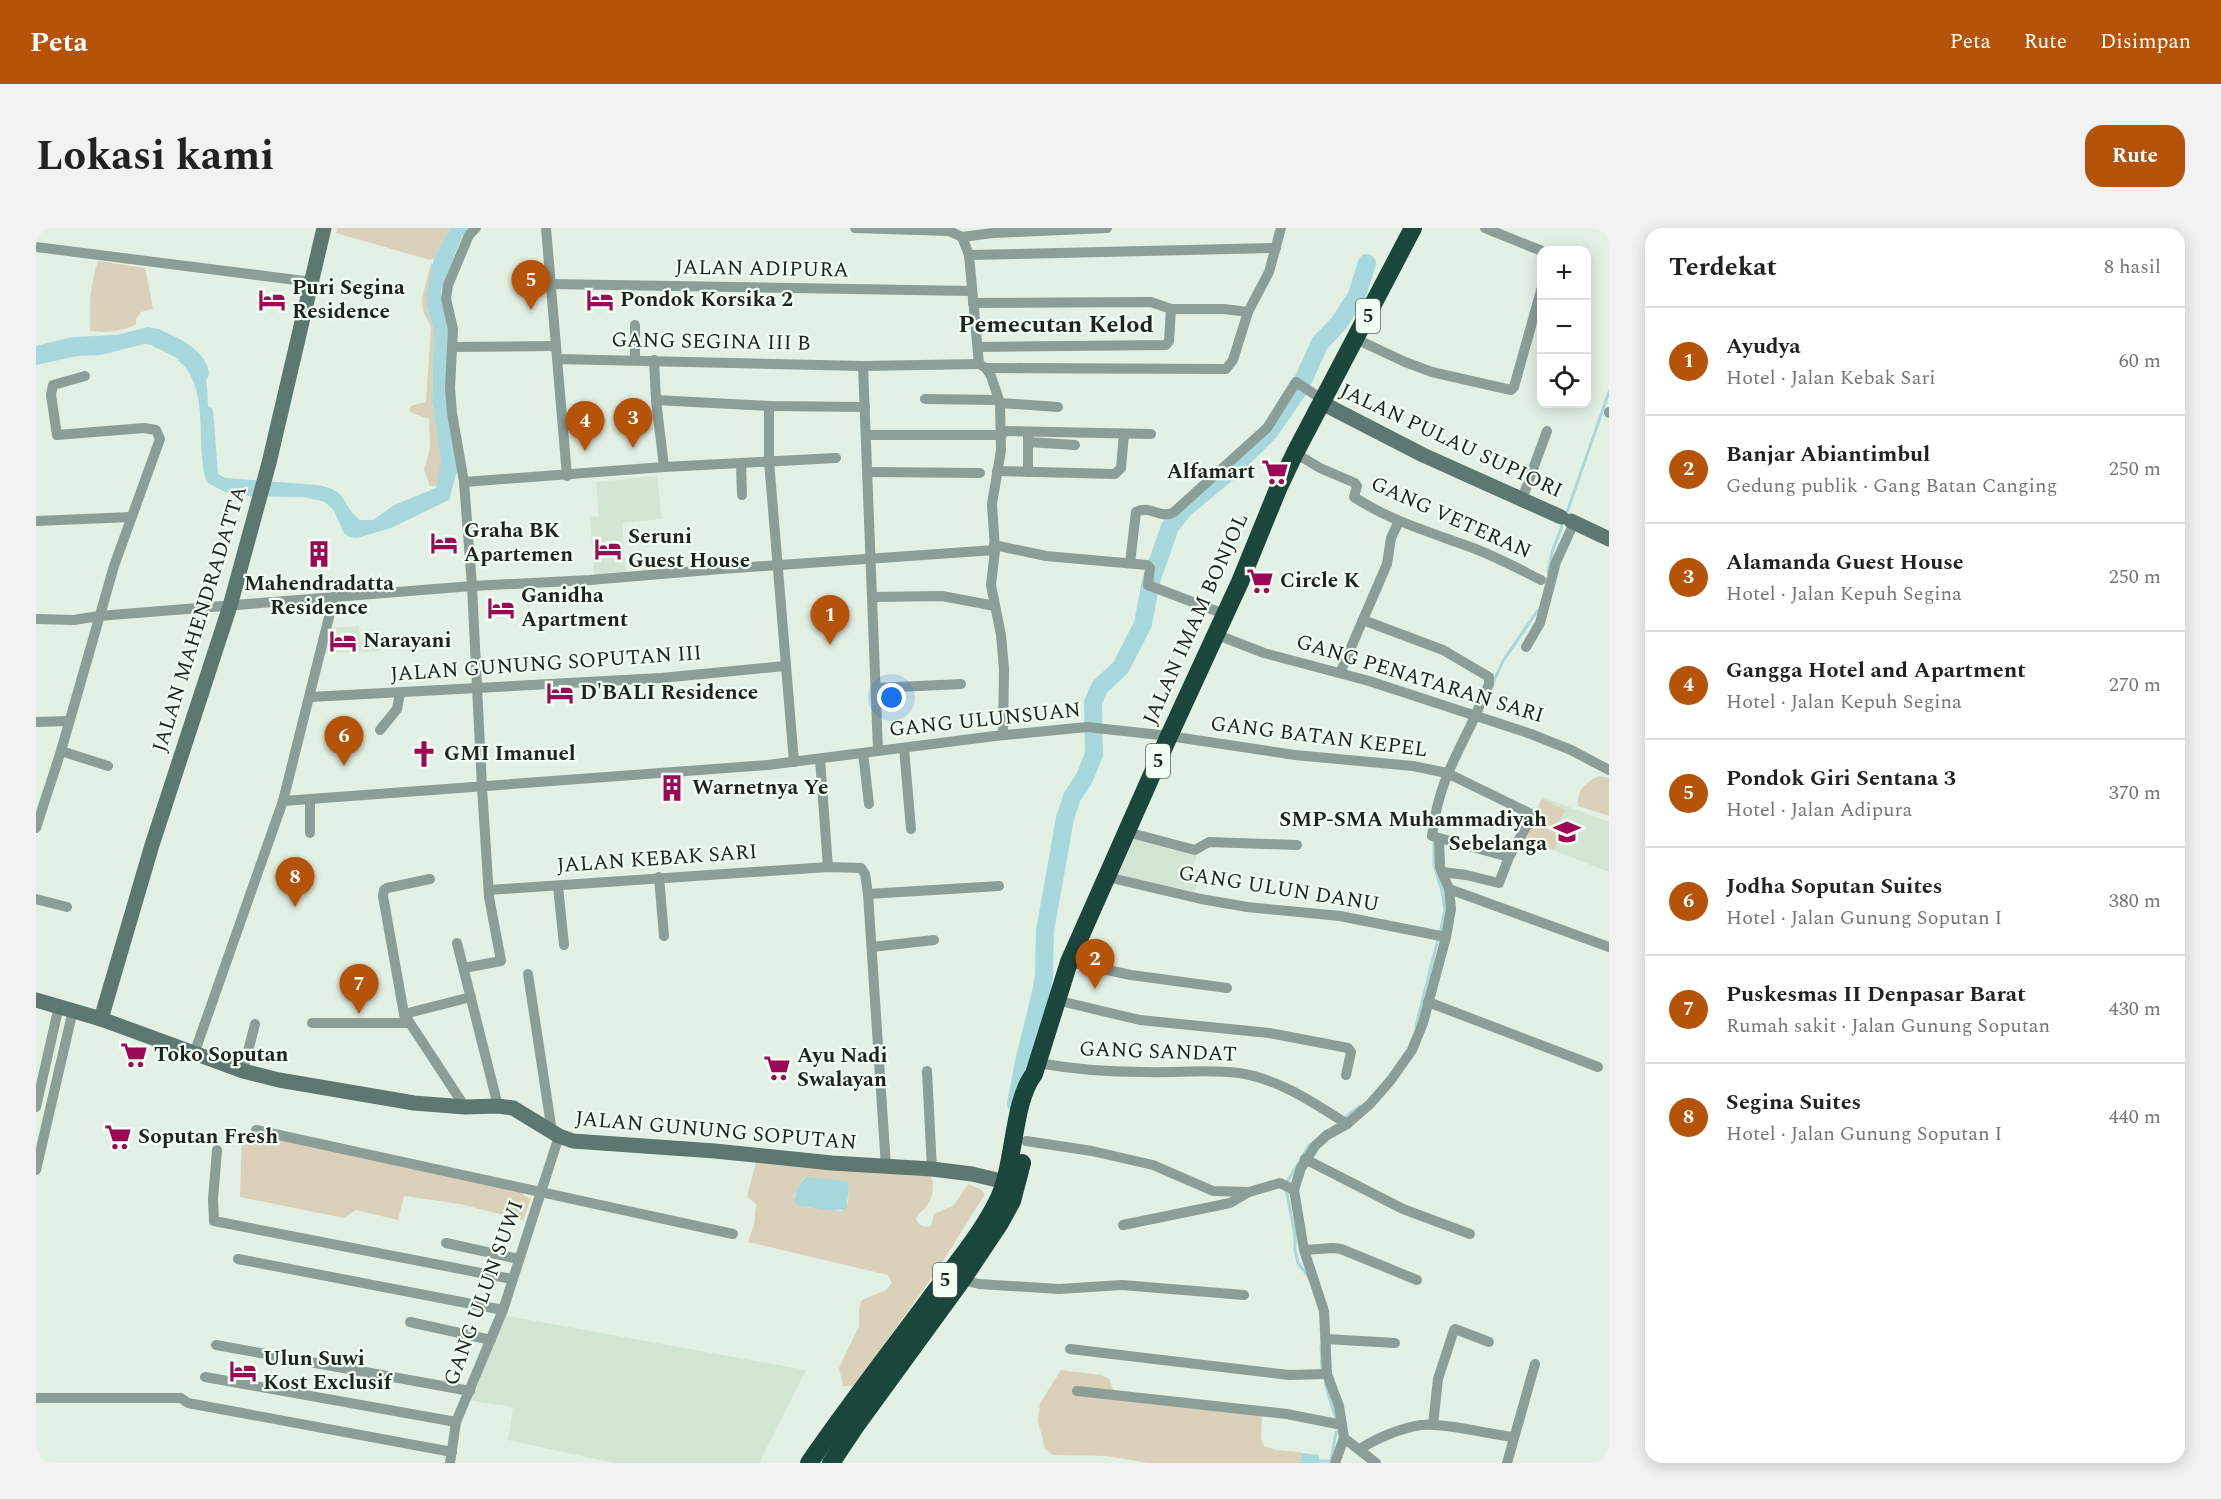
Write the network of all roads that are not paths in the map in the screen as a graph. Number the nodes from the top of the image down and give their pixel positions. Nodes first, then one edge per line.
1 (324, 228) edge
2 (476, 228) edge
3 (546, 228) edge
4 (855, 228) edge
5 (1107, 228) edge
6 (1281, 228) edge
7 (1413, 228) edge
8 (1485, 228) edge
9 (949, 229) edge
10 (962, 237) junction
11 (36, 247) edge
12 (1276, 248) junction
13 (1537, 249) edge
14 (969, 255) junction
15 (312, 282) junction
16 (550, 284) junction
17 (972, 291) junction
18 (1538, 300) edge
19 (974, 303) junction
20 (1171, 309) junction
21 (1248, 312) junction
22 (635, 325) dead end
23 (1356, 339) junction
24 (556, 346) junction
25 (452, 347) junction
26 (978, 347) junction
27 (557, 359) junction
28 (635, 360) junction
29 (654, 360) junction
30 (863, 366) junction
31 (983, 366) junction
32 (85, 376) dead end
33 (926, 399) dead end
34 (656, 400) junction
35 (1000, 402) junction
36 (1322, 402) junction
37 (769, 406) junction
38 (1058, 406) dead end
39 (865, 407) junction
40 (1547, 431) dead end
41 (1002, 433) junction
42 (1124, 434) junction
43 (1151, 434) dead end
44 (866, 435) junction
45 (1028, 438) junction
46 (1076, 445) dead end
47 (1295, 453) junction
48 (836, 458) dead end
49 (769, 461) junction
50 (741, 464) junction
51 (664, 467) junction
52 (997, 471) junction
53 (868, 472) junction
54 (1028, 472) junction
55 (980, 473) dead end
56 (567, 476) junction
57 (464, 482) junction
58 (742, 495) dead end
59 (1522, 499) junction
60 (131, 517) junction
61 (1569, 520) junction
62 (36, 521) edge
63 (1399, 521) junction
64 (1609, 539) edge
65 (995, 547) junction
66 (872, 558) junction
67 (1130, 563) junction
68 (777, 566) junction
69 (1541, 580) dead end
70 (472, 586) junction
71 (334, 597) junction
72 (873, 597) junction
73 (230, 606) junction
74 (995, 606) junction
75 (1224, 614) junction
76 (99, 616) junction
77 (36, 619) edge
78 (1363, 620) junction
79 (1215, 634) junction
80 (1526, 647) dead end
81 (785, 666) junction
82 (1340, 673) junction
83 (961, 684) dead end
84 (477, 687) junction
85 (877, 688) junction
86 (400, 693) junction
87 (310, 697) junction
88 (1477, 717) junction
89 (69, 721) junction
90 (36, 722) edge
91 (380, 730) dead end
92 (1003, 735) junction
93 (1169, 736) junction
94 (904, 748) junction
95 (878, 751) junction
96 (61, 752) junction
97 (863, 753) junction
98 (820, 759) junction
99 (794, 762) junction
100 (108, 766) dead end
101 (1609, 770) edge
102 (1449, 774) junction
103 (482, 787) junction
104 (310, 800) junction
105 (283, 801) junction
106 (869, 804) dead end
107 (37, 822) edge
108 (911, 829) dead end
109 (1127, 831) junction
110 (310, 833) dead end
111 (1436, 838) junction
112 (1297, 845) dead end
113 (1509, 856) junction
114 (828, 867) junction
115 (1443, 872) junction
116 (659, 877) junction
117 (1107, 877) junction
118 (430, 879) dead end
119 (558, 886) junction
120 (999, 886) dead end
121 (1449, 889) junction
122 (489, 890) junction
123 (868, 894) junction
124 (36, 899) edge
125 (67, 907) dead end
126 (664, 936) dead end
127 (1441, 936) junction
128 (934, 940) dead end
129 (457, 943) dead end
130 (564, 945) dead end
131 (872, 947) junction
132 (1609, 947) edge
133 (1069, 962) junction
134 (464, 968) junction
135 (528, 974) dead end
136 (1227, 988) dead end
137 (471, 997) junction
138 (36, 1000) edge
139 (1056, 1000) junction
140 (1428, 1002) junction
141 (66, 1008) junction
142 (406, 1018) junction
143 (101, 1019) junction
144 (312, 1023) dead end
145 (255, 1024) dead end
146 (194, 1054) junction
147 (1598, 1067) dead end
148 (1036, 1069) junction
149 (243, 1071) junction
150 (927, 1071) dead end
151 (1346, 1076) dead end
152 (498, 1106) junction
153 (36, 1107) edge
154 (465, 1107) junction
155 (1342, 1121) junction
156 (256, 1130) dead end
157 (555, 1134) junction
158 (1026, 1142) junction
159 (217, 1150) dead end
160 (1305, 1159) junction
161 (886, 1167) junction
162 (932, 1169) junction
163 (36, 1170) edge
164 (1011, 1183) junction
165 (1288, 1188) junction
166 (541, 1192) junction
167 (1249, 1192) junction
168 (1123, 1225) dead end
169 (733, 1234) dead end
170 (1470, 1234) dead end
171 (446, 1243) dead end
172 (1304, 1250) junction
173 (238, 1259) dead end
174 (519, 1259) junction
175 (512, 1279) junction
176 (962, 1280) junction
177 (1417, 1280) dead end
178 (1244, 1295) dead end
179 (503, 1310) junction
180 (410, 1322) dead end
181 (1326, 1339) junction
182 (491, 1340) junction
183 (1489, 1342) dead end
184 (1395, 1343) dead end
185 (216, 1345) dead end
186 (1070, 1349) dead end
187 (1535, 1364) dead end
188 (1327, 1374) junction
189 (205, 1377) dead end
190 (470, 1390) junction
191 (1077, 1391) dead end
192 (36, 1398) edge
193 (456, 1422) junction
194 (1342, 1425) junction
195 (1433, 1425) junction
196 (1514, 1437) junction
197 (1344, 1438) junction
198 (1360, 1449) junction
199 (451, 1457) edge
200 (809, 1463) edge
201 (831, 1463) edge
202 (1335, 1463) edge
203 (1376, 1463) edge
204 (1507, 1463) edge

1 - 15 main road, JALAN MAHENDRADATTA
2 - 25 street
3 - 16 street
4 - 9 street
5 - 10 street
6 - 12 street
7 - 23 highway, JALAN IMAM BONJOL / 5
8 - 13 street
9 - 10 street
10 - 14 street
11 - 15 street
12 - 14 street
12 - 21 street
14 - 17 street
15 - 73 main road, JALAN MAHENDRADATTA
16 - 17 street, JALAN ADIPURA
16 - 24 street
17 - 19 street
18 - 23 street
19 - 20 street
19 - 26 street
20 - 21 street
20 - 26 street
21 - 31 street, GANG SEGINA III B
22 - 28 street
23 - 36 highway, JALAN IMAM BONJOL / 5
24 - 25 street
24 - 27 street
25 - 57 street
26 - 31 street
27 - 28 street, GANG SEGINA III B
27 - 56 street
28 - 29 street, GANG SEGINA III B
29 - 30 street, GANG SEGINA III B
29 - 34 street
30 - 31 street, GANG SEGINA III B
30 - 39 street
31 - 35 street
32 - 60 street
33 - 35 street
34 - 37 street
34 - 51 street
35 - 38 street
35 - 41 street
36 - 47 highway, JALAN IMAM BONJOL / 5
36 - 59 main road, JALAN PULAU SUPIORI
36 - 67 street
37 - 39 street
37 - 49 street
39 - 44 street
40 - 59 street
41 - 44 street
41 - 45 street
41 - 52 street
42 - 43 street
42 - 45 street
42 - 54 street
44 - 53 street
45 - 46 street
45 - 54 street
47 - 63 street, GANG VETERAN
47 - 75 highway, JALAN IMAM BONJOL / 5
48 - 49 street
49 - 50 street
49 - 68 street
50 - 51 street
50 - 58 street
51 - 56 street
52 - 54 street
52 - 65 street
53 - 55 street
53 - 66 street
56 - 57 street
57 - 70 street
59 - 61 main road, JALAN PULAU SUPIORI
60 - 62 street
60 - 76 street
61 - 64 main road, JALAN PULAU SUPIORI
61 - 80 street
63 - 69 street, GANG VETERAN
63 - 78 street
65 - 66 street
65 - 67 street
65 - 74 street
66 - 68 street
66 - 72 street
67 - 75 street
68 - 70 street
68 - 81 street
70 - 71 street
70 - 84 street
71 - 73 street
71 - 87 street
72 - 74 street
72 - 85 street
73 - 76 street
73 - 143 main road, JALAN MAHENDRADATTA
74 - 92 street
75 - 79 highway, JALAN IMAM BONJOL / 5
76 - 77 street
76 - 89 street
78 - 82 street
78 - 88 street
79 - 82 street, GANG PENATARAN SARI
79 - 93 highway, JALAN IMAM BONJOL / 5
81 - 84 street, JALAN GUNUNG SOPUTAN III
81 - 99 street
82 - 88 street, GANG PENATARAN SARI
83 - 85 street
84 - 86 street, JALAN GUNUNG SOPUTAN III
84 - 103 street
85 - 95 street
86 - 87 street, JALAN GUNUNG SOPUTAN III
86 - 91 street
87 - 105 street
88 - 101 street, GANG PENATARAN SARI
88 - 102 street
89 - 90 street
89 - 96 street
92 - 93 street, GANG ULUNSUAN
92 - 94 street, GANG ULUNSUAN
93 - 102 street, GANG BATAN KEPEL
93 - 109 highway, JALAN IMAM BONJOL / 5
94 - 95 street, GANG ULUNSUAN
94 - 108 street
95 - 97 street
96 - 100 street
96 - 107 street
97 - 98 street
97 - 106 street
98 - 99 street
98 - 114 street
99 - 103 street
102 - 111 street
102 - 113 street, GANG BATAN KEPEL
103 - 104 street
103 - 122 street
104 - 105 street
104 - 110 street
105 - 146 street
109 - 112 street
109 - 117 highway, JALAN IMAM BONJOL / 5
111 - 113 street
111 - 115 street
113 - 115 street
114 - 116 street, JALAN KEBAK SARI
114 - 123 street, JALAN KEBAK SARI
115 - 121 street
116 - 119 street, JALAN KEBAK SARI
116 - 126 street
117 - 127 street, GANG ULUN DANU
117 - 133 highway, JALAN IMAM BONJOL / 5
118 - 142 street
119 - 122 street, JALAN KEBAK SARI
119 - 130 street
120 - 123 street
121 - 127 street
121 - 132 street
122 - 134 street
123 - 131 street, JALAN KEBAK SARI
124 - 125 street
127 - 140 street
128 - 131 street
129 - 134 street
131 - 161 street, JALAN KEBAK SARI
133 - 136 street
133 - 139 highway, JALAN IMAM BONJOL / 5
134 - 137 street
135 - 157 street
137 - 142 street
137 - 152 street
138 - 141 main road, JALAN GUNUNG SOPUTAN
139 - 148 highway, JALAN IMAM BONJOL / 5
139 - 151 street
140 - 147 street
140 - 155 street
141 - 143 main road, JALAN GUNUNG SOPUTAN
141 - 153 street
141 - 163 street
142 - 144 street
142 - 154 street
143 - 146 main road, JALAN GUNUNG SOPUTAN
145 - 149 street
146 - 149 main road, JALAN GUNUNG SOPUTAN
148 - 155 street, GANG SANDAT
148 - 158 highway, JALAN IMAM BONJOL / 5
148 - 164 highway, JALAN IMAM BONJOL / 5
149 - 154 main road, JALAN GUNUNG SOPUTAN
150 - 162 street
152 - 154 main road, JALAN GUNUNG SOPUTAN
152 - 157 main road, JALAN GUNUNG SOPUTAN
155 - 160 street
156 - 166 street
157 - 161 main road, JALAN GUNUNG SOPUTAN
157 - 166 street, GANG ULUN SUWI
158 - 164 highway, JALAN IMAM BONJOL / 5
158 - 167 street
159 - 175 street
160 - 165 street
160 - 170 street
161 - 162 main road, JALAN GUNUNG SOPUTAN
162 - 164 main road, JALAN GUNUNG SOPUTAN
164 - 176 highway, JALAN IMAM BONJOL / 5
164 - 200 highway, JALAN IMAM BONJOL / 5
165 - 167 street
165 - 172 street
166 - 169 street
166 - 174 street, GANG ULUN SUWI
167 - 168 street
171 - 174 street
172 - 177 street
172 - 181 street
173 - 179 street
174 - 175 street, GANG ULUN SUWI
175 - 179 street, GANG ULUN SUWI
176 - 178 street
176 - 201 highway, JALAN IMAM BONJOL / 5
179 - 182 street, GANG ULUN SUWI
180 - 182 street
181 - 184 street
181 - 188 street
182 - 190 street, GANG ULUN SUWI
183 - 195 street
185 - 190 street
186 - 188 street
187 - 196 street
188 - 194 street
189 - 193 street
190 - 193 street, GANG ULUN SUWI
191 - 194 street
192 - 199 street
193 - 199 street, GANG ULUN SUWI
194 - 197 street
195 - 196 street
195 - 198 street
196 - 204 street
197 - 198 street
197 - 202 street
198 - 203 street

